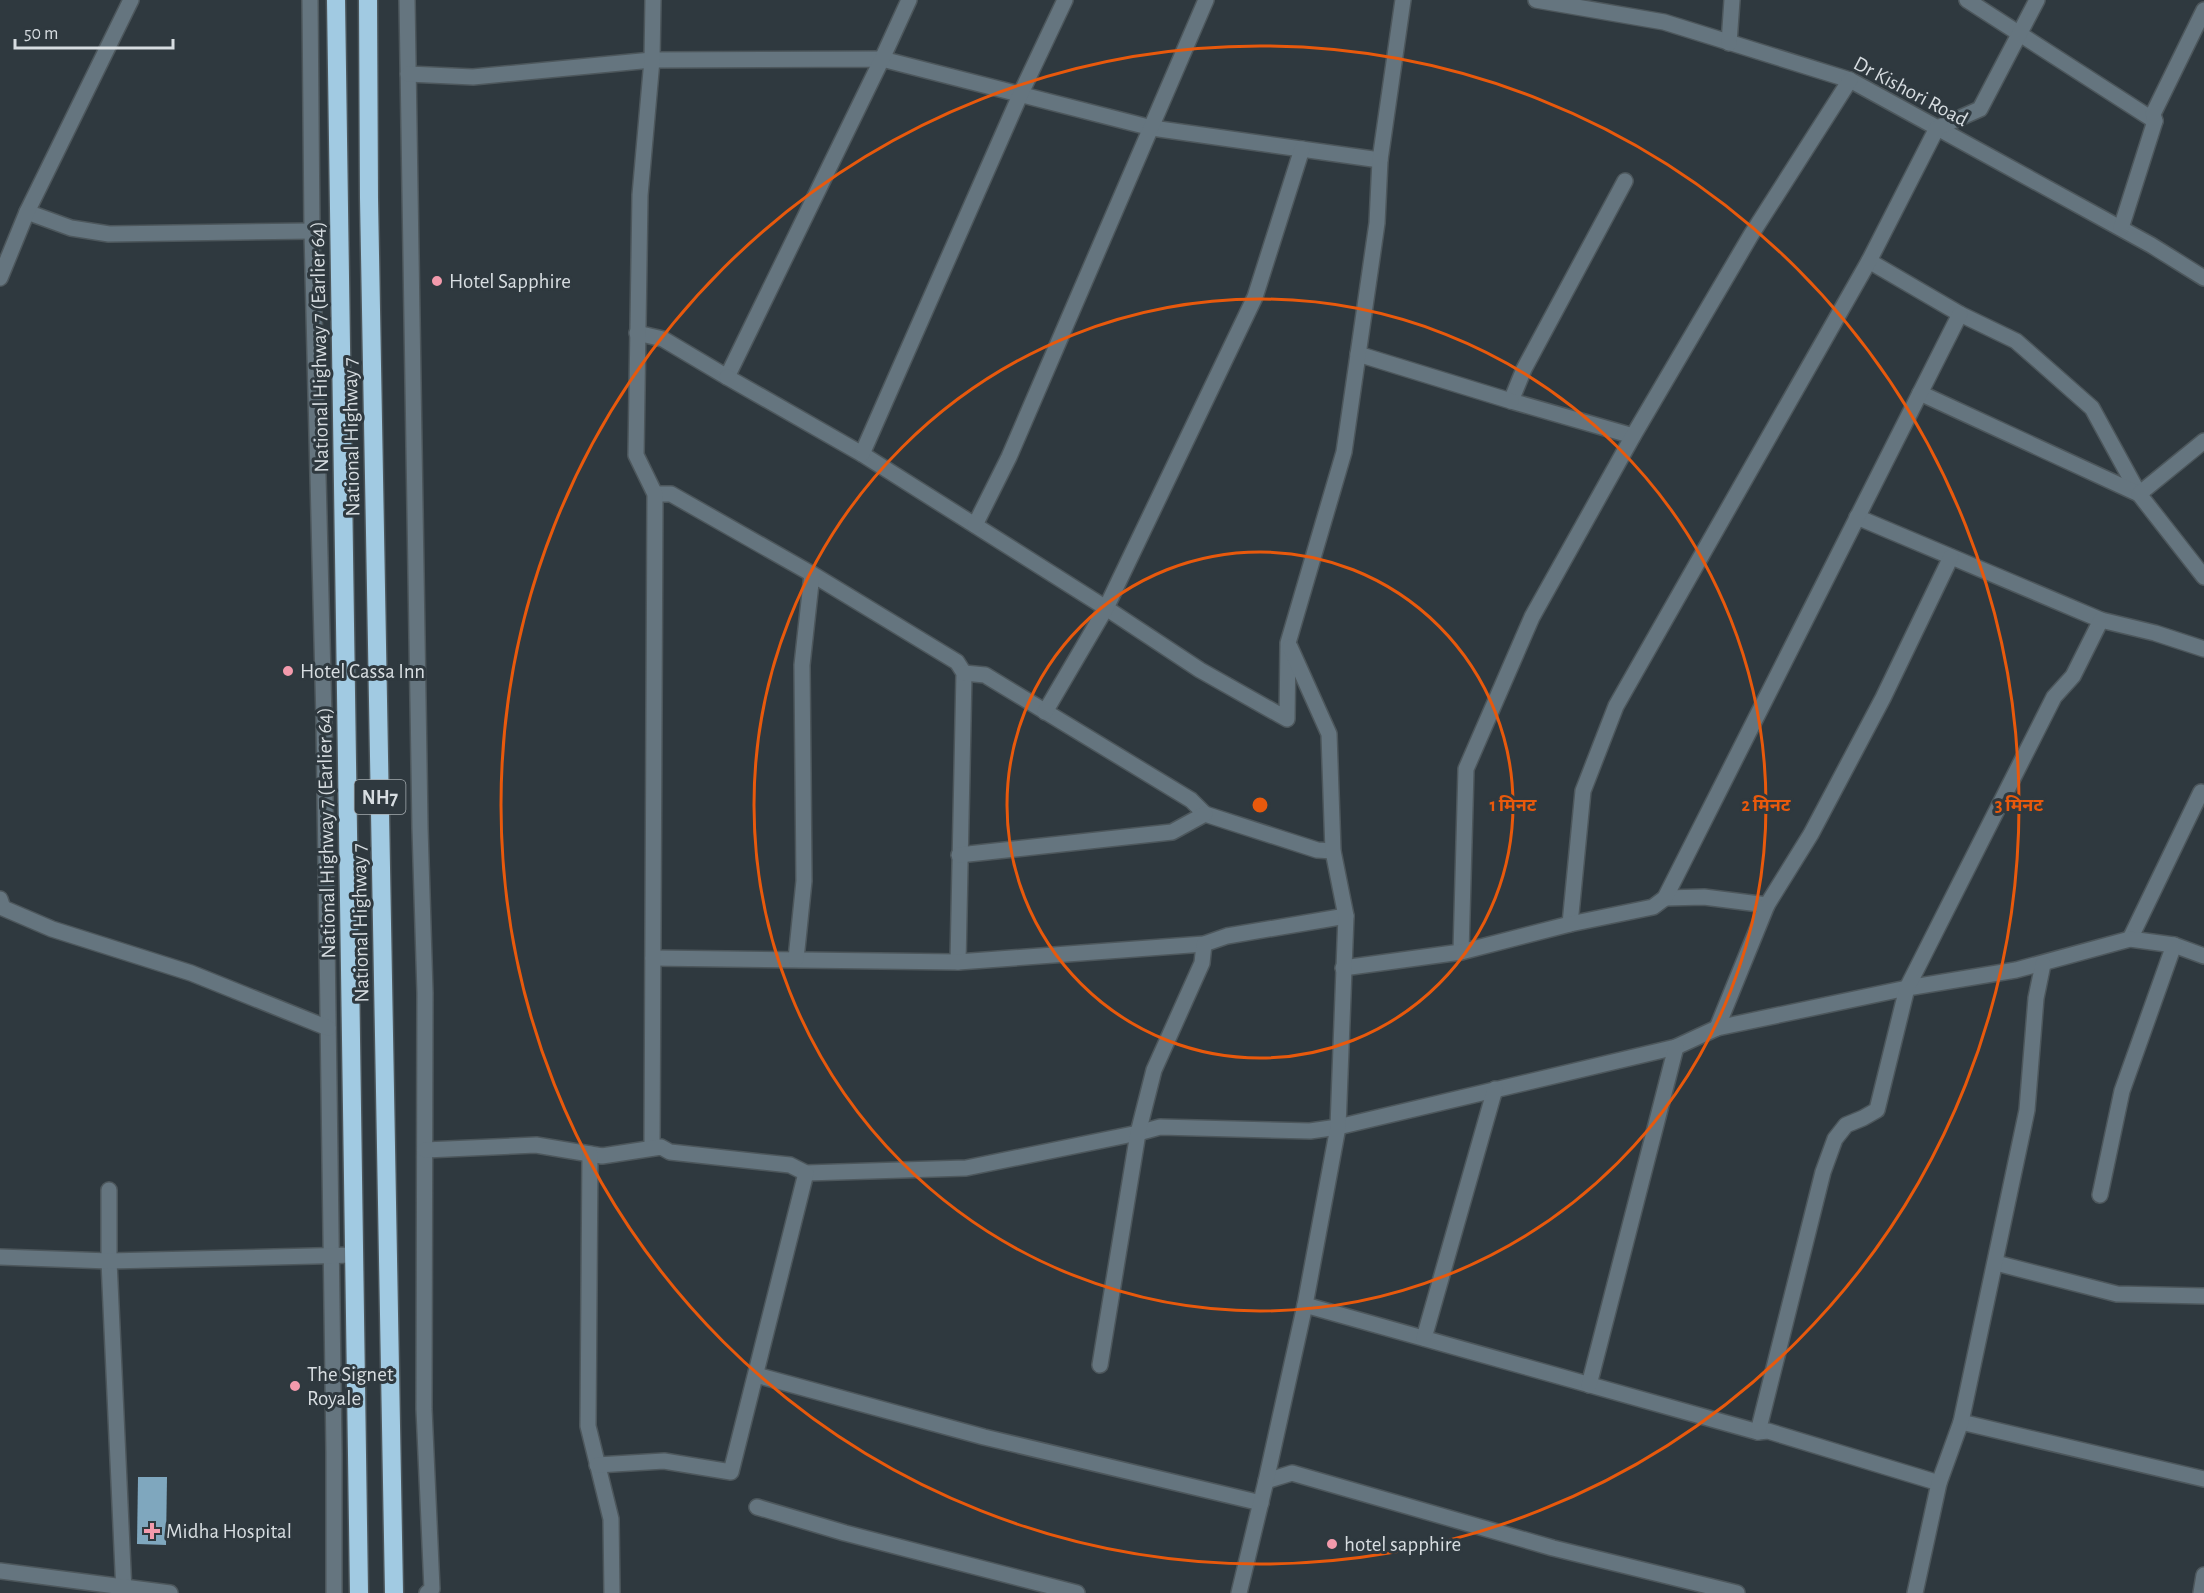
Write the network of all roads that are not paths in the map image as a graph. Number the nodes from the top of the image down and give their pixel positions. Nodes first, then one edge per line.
1 (131, 0) edge
2 (310, 0) edge
3 (336, 0) edge
4 (368, 0) edge
5 (407, 0) edge
6 (653, 0) edge
7 (909, 0) edge
8 (1065, 0) edge
9 (1206, 0) edge
10 (1403, 0) edge
11 (1536, 0) edge
12 (1732, 0) edge
13 (1966, 0) edge
14 (2037, 0) edge
15 (1567, 3) edge
16 (2204, 10) edge
17 (2020, 34) junction
18 (1729, 43) junction
19 (882, 59) junction
20 (652, 60) junction
21 (408, 74) junction
22 (1850, 80) junction
23 (1021, 93) junction
24 (2155, 122) junction
25 (1152, 128) junction
26 (1937, 128) junction
27 (1302, 149) junction
28 (1380, 159) junction
29 (1625, 182) dead end
30 (27, 212) junction
31 (2121, 228) junction
32 (312, 231) junction
33 (1869, 261) junction
34 (0, 278) edge
35 (2204, 278) edge
36 (1960, 314) junction
37 (637, 333) junction
38 (1358, 354) junction
39 (727, 377) junction
40 (1920, 393) junction
41 (1511, 401) junction
42 (1633, 436) junction
43 (2204, 441) edge
44 (862, 454) junction
45 (655, 494) junction
46 (2139, 494) junction
47 (1857, 518) junction
48 (975, 525) junction
49 (1951, 557) junction
50 (812, 574) junction
51 (2204, 577) edge
52 (1106, 608) junction
53 (2100, 620) junction
54 (1288, 642) junction
55 (2204, 649) edge
56 (964, 673) junction
57 (1045, 712) junction
58 (2203, 790) edge
59 (1205, 814) junction
60 (1333, 850) junction
61 (959, 855) junction
62 (1665, 898) junction
63 (0, 899) edge
64 (1767, 905) junction
65 (1346, 916) junction
66 (1569, 924) junction
67 (2130, 939) junction
68 (1204, 944) junction
69 (2174, 945) junction
70 (1461, 952) junction
71 (2204, 956) edge
72 (653, 958) junction
73 (796, 959) junction
74 (958, 962) junction
75 (2043, 964) junction
76 (1343, 968) junction
77 (1907, 988) junction
78 (328, 1028) junction
79 (1717, 1028) junction
80 (1676, 1047) junction
81 (1495, 1089) junction
82 (1338, 1127) junction
83 (1138, 1133) junction
84 (652, 1148) junction
85 (425, 1150) junction
86 (590, 1154) junction
87 (806, 1173) junction
88 (109, 1190) dead end
89 (2100, 1195) dead end
90 (354, 1255) junction
91 (331, 1256) junction
92 (0, 1257) edge
93 (109, 1261) junction
94 (1996, 1263) junction
95 (2204, 1289) edge
96 (2204, 1296) edge
97 (1305, 1305) junction
98 (1424, 1338) junction
99 (1100, 1365) dead end
100 (756, 1374) junction
101 (1589, 1385) junction
102 (1961, 1422) junction
103 (1758, 1432) junction
104 (597, 1465) junction
105 (2204, 1479) edge
106 (1266, 1481) junction
107 (1939, 1483) junction
108 (1261, 1503) junction
109 (757, 1507) dead end
110 (0, 1571) edge
111 (2204, 1575) edge
112 (124, 1590) edge
113 (170, 1593) edge
114 (334, 1593) edge
115 (359, 1593) edge
116 (394, 1593) edge
117 (428, 1593) edge
118 (612, 1593) edge
119 (1077, 1593) edge
120 (1239, 1593) edge
121 (1737, 1593) edge
122 (1915, 1593) edge
123 (2201, 1593) edge

1 - 30 street
2 - 32 street
3 - 90 highway, National Highway 7 (Earlier 64) / NH7
4 - 116 highway, National Highway 7 / NH7
5 - 21 street
6 - 20 street
7 - 19 street
8 - 23 street
9 - 25 street
10 - 28 street
11 - 15 street, Dr Kishori Road
12 - 18 street
13 - 17 street
14 - 17 street
15 - 18 street, Dr Kishori Road
16 - 24 street
17 - 24 street
17 - 26 street
18 - 22 street, Dr Kishori Road
19 - 20 street
19 - 23 street
19 - 39 street
20 - 21 street
20 - 37 street
21 - 85 street
22 - 26 street, Dr Kishori Road
22 - 42 street
23 - 25 street
23 - 44 street
24 - 31 street
25 - 27 street
25 - 48 street
26 - 31 street, Dr Kishori Road
26 - 33 street
27 - 28 street
27 - 52 street
28 - 38 street
29 - 41 street
30 - 32 street
30 - 34 street
31 - 35 street, Dr Kishori Road
32 - 78 street
33 - 36 street
33 - 66 street
36 - 40 street
36 - 46 street
37 - 39 street
37 - 45 street
38 - 41 street
38 - 54 street
39 - 44 street
40 - 46 street
40 - 47 street
41 - 42 street
42 - 70 street
43 - 46 street
44 - 48 street
45 - 50 street
45 - 72 street
46 - 51 street
47 - 49 street
47 - 62 street
48 - 52 street
49 - 53 street
49 - 64 street
50 - 56 street
50 - 73 street
52 - 54 street
52 - 57 street
53 - 55 street
53 - 77 street
54 - 60 street
56 - 57 street
56 - 61 street
57 - 59 street
58 - 67 street
59 - 60 street
59 - 61 street
60 - 65 street
61 - 74 street
62 - 64 street
62 - 66 street
63 - 78 street
64 - 79 street
65 - 68 street
65 - 76 street
66 - 70 street
67 - 69 street
67 - 75 street
68 - 74 street
68 - 83 street
69 - 71 street
69 - 89 street
70 - 76 street
72 - 73 street
72 - 84 street
73 - 74 street
75 - 77 street
75 - 94 street
76 - 82 street
77 - 79 street
77 - 103 street
78 - 91 street
79 - 80 street
80 - 81 street
80 - 101 street
81 - 82 street
81 - 98 street
82 - 83 street
82 - 97 street
83 - 87 street
83 - 99 street
84 - 86 street
84 - 87 street
85 - 86 street
85 - 117 street
86 - 104 street
87 - 100 street
88 - 93 street
90 - 91 street
90 - 115 highway, National Highway 7 (Earlier 64) / NH7
91 - 93 street
91 - 114 street
92 - 93 street
93 - 112 street
94 - 96 street
94 - 102 street
95 - 96 street
97 - 98 street
97 - 106 street
98 - 101 street
100 - 104 street
100 - 108 street
101 - 103 street
102 - 105 street
102 - 107 street
103 - 107 street
104 - 118 street
106 - 108 street
106 - 121 street
107 - 122 street
108 - 120 street
109 - 119 street
110 - 112 street
111 - 123 street
112 - 113 street

